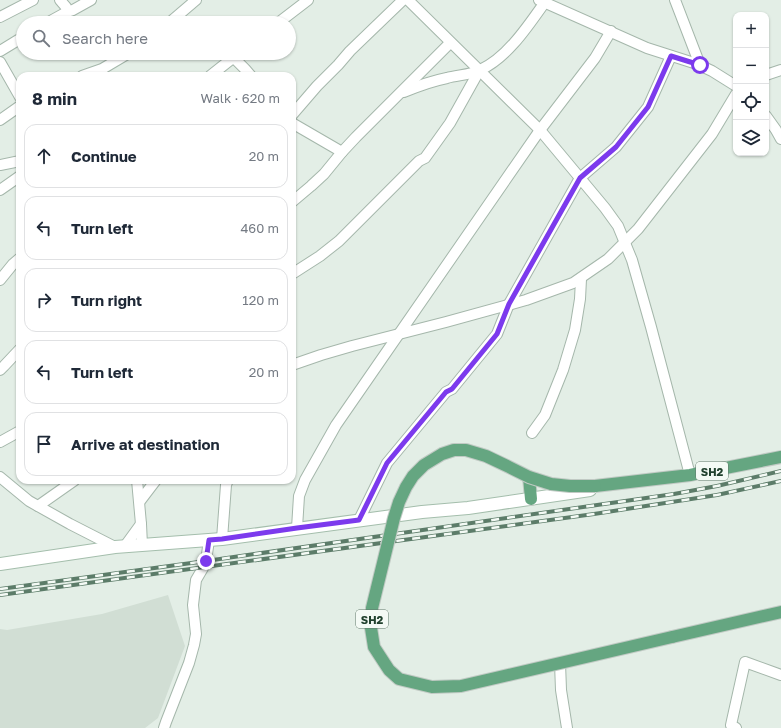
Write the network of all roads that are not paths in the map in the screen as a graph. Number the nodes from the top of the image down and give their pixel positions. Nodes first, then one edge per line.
1 (33, 0) edge
2 (60, 0) edge
3 (91, 0) edge
4 (196, 0) edge
5 (308, 0) edge
6 (403, 0) edge
7 (408, 0) edge
8 (675, 0) edge
9 (542, 1) edge
10 (67, 12) junction
11 (60, 16) edge
12 (177, 16) edge
13 (287, 16) edge
14 (0, 17) edge
15 (611, 32) junction
16 (16, 41) edge
17 (450, 43) junction
18 (0, 51) edge
19 (671, 56) junction
20 (119, 60) edge
21 (231, 60) edge
22 (240, 60) edge
23 (0, 62) edge
24 (700, 65) junction
25 (781, 70) edge
26 (479, 71) junction
27 (102, 72) edge
28 (215, 72) edge
29 (248, 72) edge
30 (769, 74) edge
31 (733, 84) edge
32 (16, 91) edge
33 (400, 93) junction
34 (733, 99) edge
35 (16, 109) edge
36 (296, 110) edge
37 (0, 120) edge
38 (769, 120) edge
39 (296, 125) edge
40 (540, 130) junction
41 (781, 139) edge
42 (342, 152) junction
43 (16, 162) edge
44 (0, 165) edge
45 (580, 178) junction
46 (16, 179) edge
47 (0, 190) edge
48 (296, 199) edge
49 (625, 242) junction
50 (16, 261) edge
51 (296, 271) edge
52 (580, 279) junction
53 (0, 280) edge
54 (509, 304) junction
55 (398, 334) junction
56 (16, 353) edge
57 (296, 364) edge
58 (0, 370) edge
59 (532, 432) dead end
60 (16, 433) edge
61 (0, 442) edge
62 (781, 457) edge
63 (690, 475) junction
64 (0, 477) edge
65 (528, 477) junction
66 (643, 481) junction
67 (69, 484) edge
68 (138, 484) edge
69 (153, 484) edge
70 (226, 484) edge
71 (531, 499) junction
72 (140, 501) junction
73 (38, 506) junction
74 (359, 520) junction
75 (141, 524) junction
76 (297, 528) junction
77 (222, 539) junction
78 (209, 540) junction
79 (142, 545) junction
80 (120, 546) junction
81 (0, 564) edge
82 (781, 612) edge
83 (560, 663) junction
84 (781, 675) edge
85 (164, 728) edge
86 (567, 728) edge
87 (736, 728) edge

1 - 14 street
2 - 10 street
3 - 10 street
4 - 12 street
5 - 13 street
6 - 36 street
7 - 17 street
8 - 24 street
9 - 15 street
9 - 26 street
10 - 11 street
15 - 19 street
15 - 40 street
16 - 18 street
17 - 26 street
17 - 33 street
19 - 24 street
19 - 45 street
20 - 27 street
21 - 28 street
22 - 29 street
23 - 32 street
24 - 31 street
25 - 30 street
26 - 33 street
26 - 40 street
26 - 51 street
33 - 42 street
34 - 49 street
35 - 37 street
38 - 41 street
39 - 42 street
40 - 45 street
40 - 55 street
42 - 48 street
43 - 44 street
45 - 49 street
45 - 54 street
46 - 47 street
49 - 52 street
49 - 63 street
50 - 53 street
52 - 54 street
52 - 59 street
54 - 55 street
54 - 74 street
55 - 57 street
55 - 76 street
56 - 58 street
60 - 61 street
62 - 63 main road, SH2
63 - 66 main road, SH2
64 - 73 street
65 - 66 main road, SH2, bridge
65 - 71 main road
65 - 83 main road, SH2, bridge
66 - 71 main road
67 - 73 street
68 - 72 street
69 - 72 street
70 - 77 street
71 - 74 main road
72 - 75 street
73 - 80 street
74 - 76 main road
75 - 79 street
75 - 80 street
76 - 77 main road
77 - 78 main road
78 - 79 main road
78 - 85 street
79 - 80 main road
80 - 81 main road
82 - 83 main road, SH2, bridge
83 - 86 street
84 - 87 street

